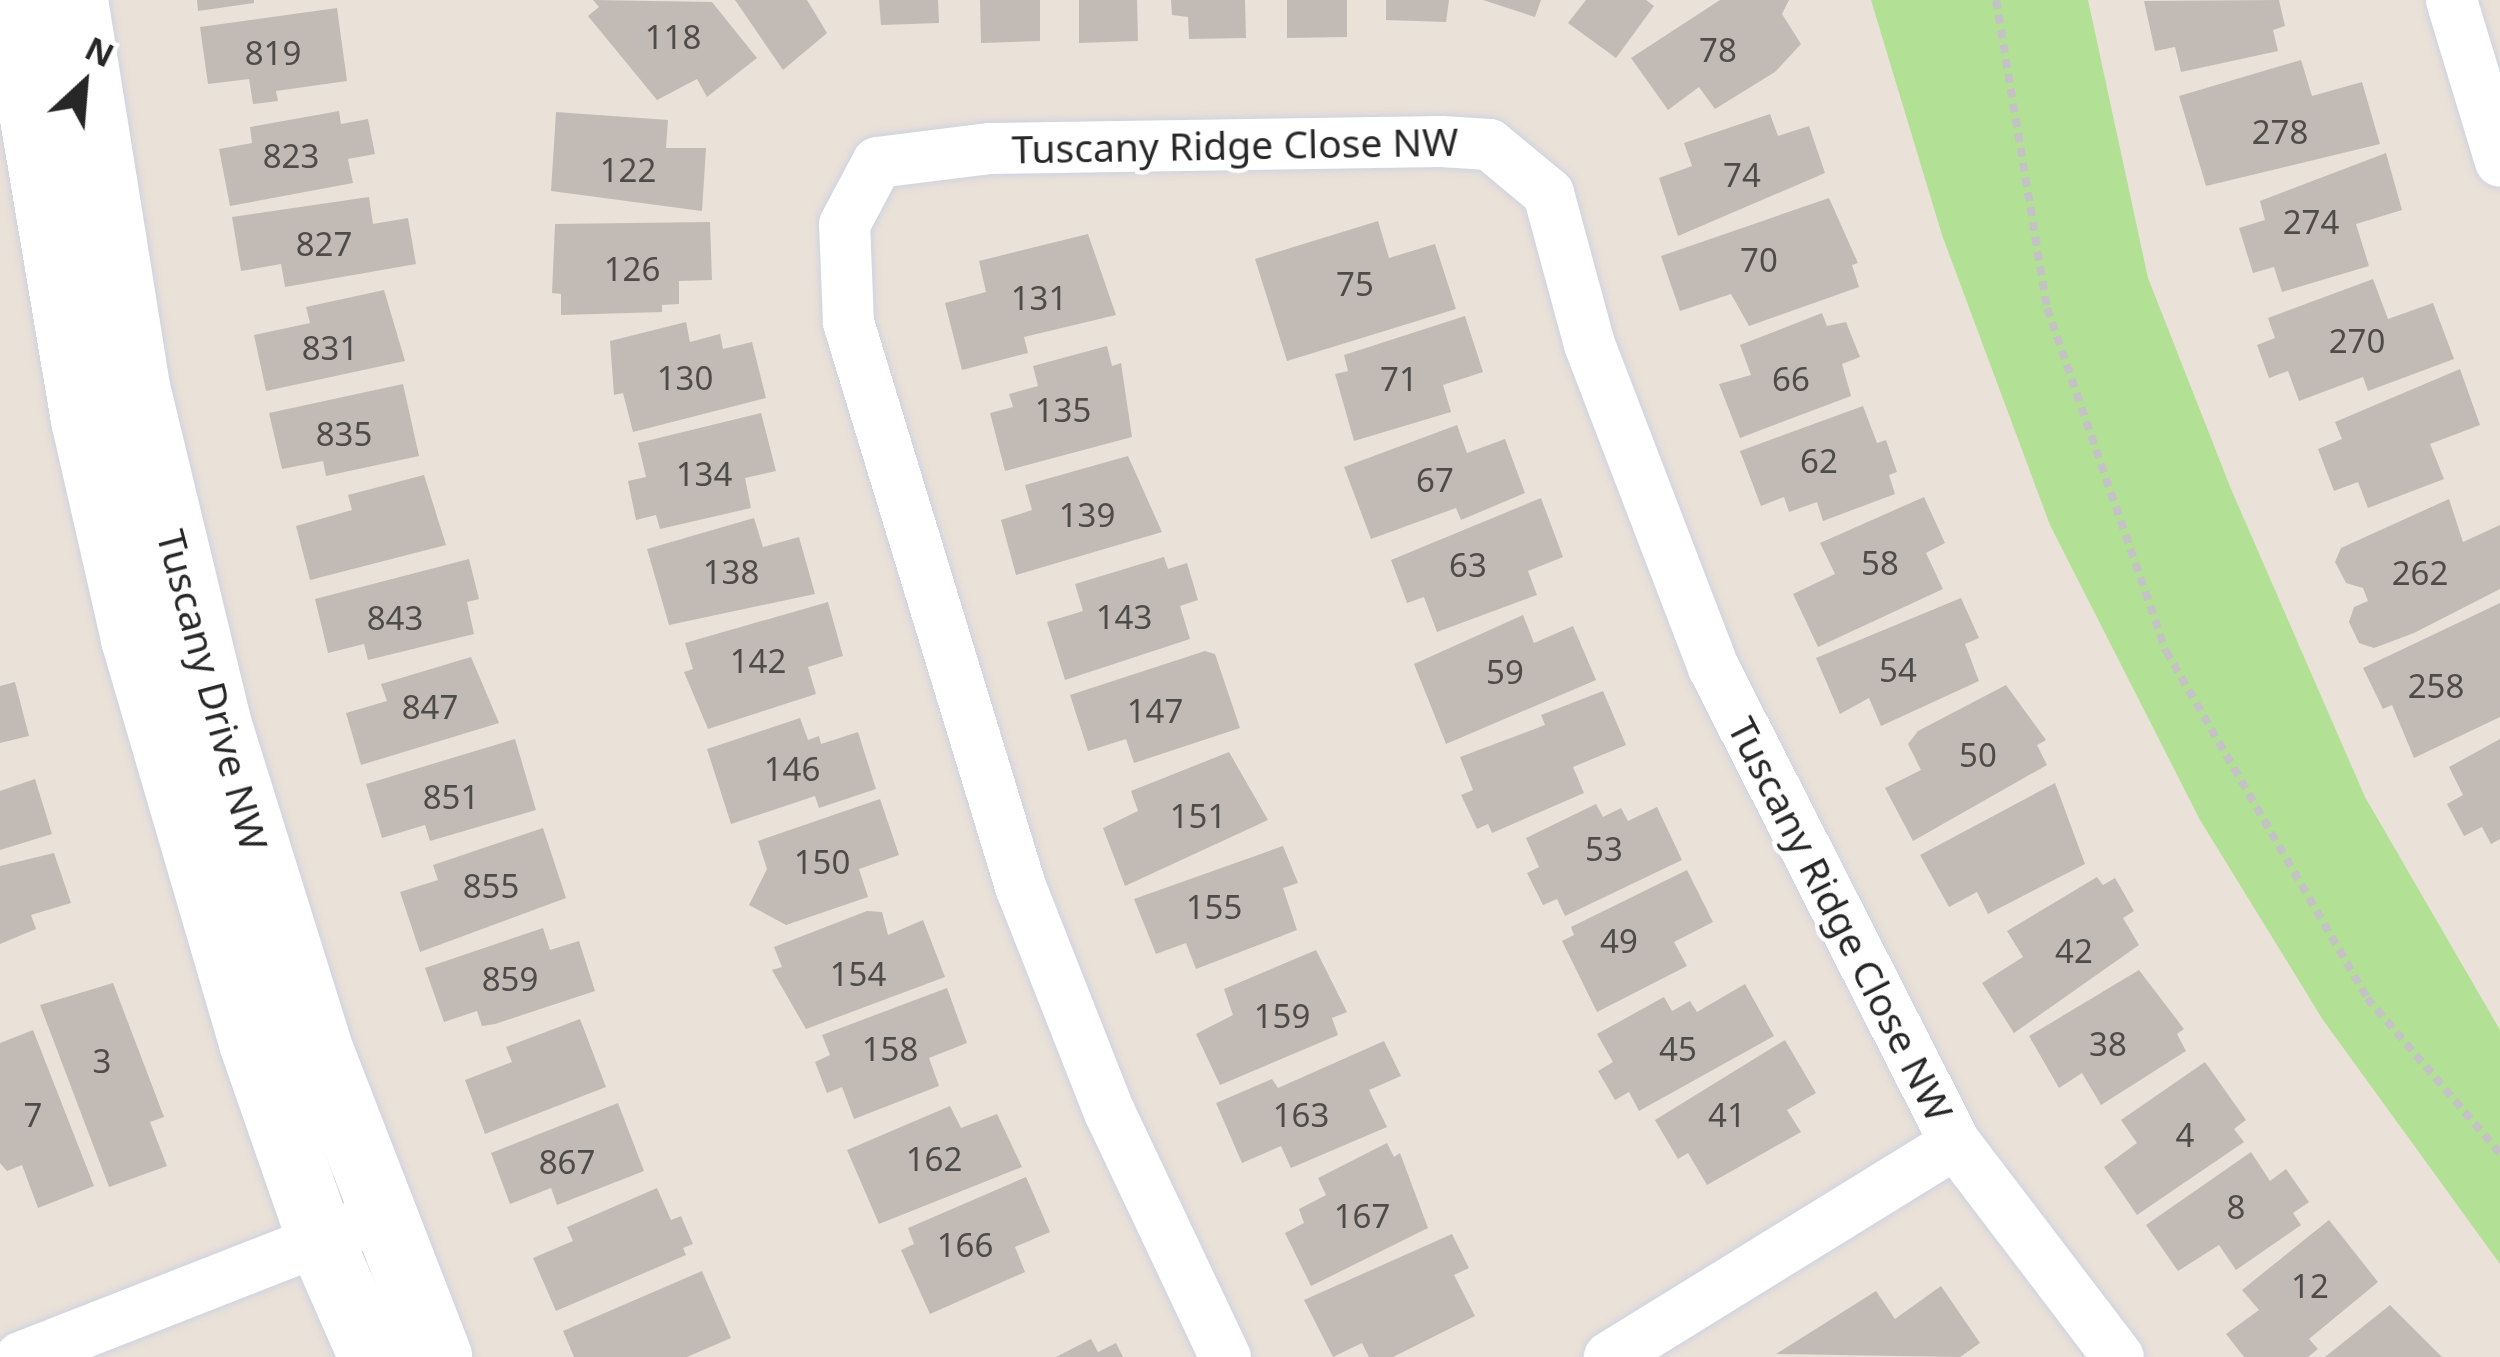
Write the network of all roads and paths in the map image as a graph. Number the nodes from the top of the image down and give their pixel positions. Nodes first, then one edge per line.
1 (13, 0) edge
2 (74, 0) edge
3 (1996, 0) edge
4 (2451, 0) edge
5 (2500, 161) edge
6 (1955, 1143) junction
7 (2500, 1153) edge
8 (382, 1214) junction
9 (321, 1241) junction
10 (20, 1357) edge
11 (372, 1357) edge
12 (440, 1357) edge
13 (1225, 1357) edge
14 (1609, 1357) edge
15 (2118, 1357) edge

1 - 9 street, Tuscany Drive NW
2 - 8 street, Tuscany Drive NW
3 - 7 path
4 - 5 street
6 - 13 street, Tuscany Ridge Close NW
6 - 14 street, Tuscany Ridge Close NW
6 - 15 street
8 - 9 street
8 - 12 street, Tuscany Drive NW
9 - 10 street
9 - 11 street, Tuscany Drive NW

